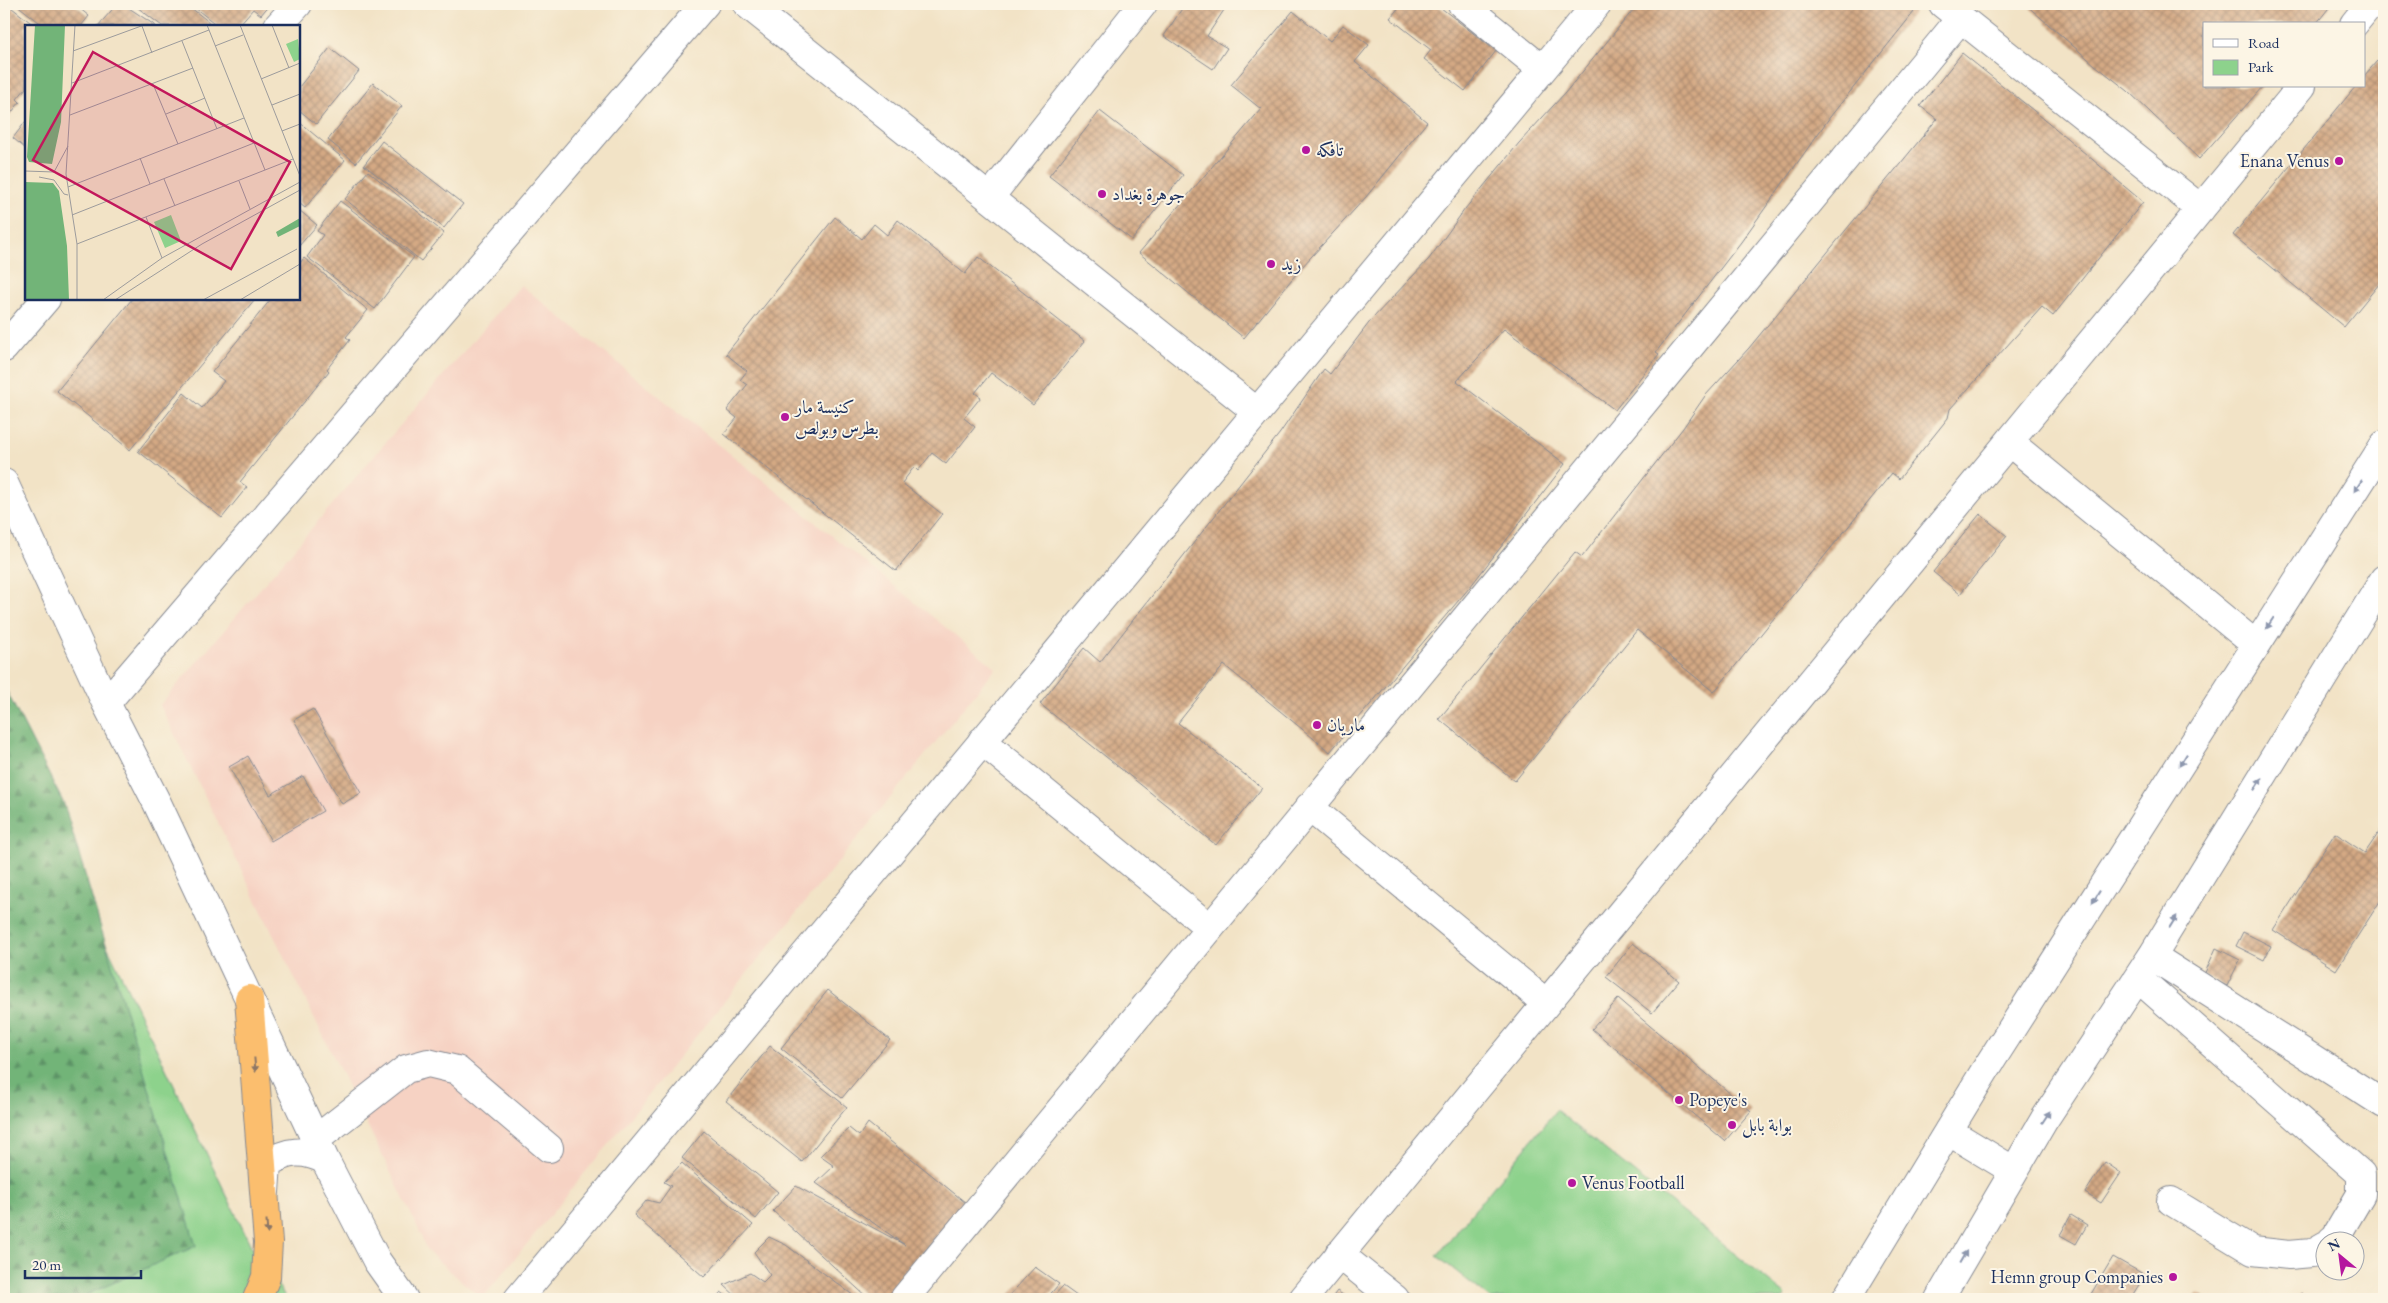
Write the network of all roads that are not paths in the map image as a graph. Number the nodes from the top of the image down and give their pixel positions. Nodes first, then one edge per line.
1 (298, 4) edge
2 (705, 4) edge
3 (748, 4) edge
4 (1143, 4) edge
5 (1462, 4) edge
6 (1597, 4) edge
7 (2370, 4) edge
8 (1952, 11) edge
9 (2356, 22) edge
10 (279, 25) edge
11 (1542, 69) junction
12 (2300, 88) edge
13 (989, 198) junction
14 (2201, 209) junction
15 (45, 300) edge
16 (4, 348) edge
17 (1257, 412) junction
18 (2009, 442) junction
19 (2384, 445) edge
20 (4, 483) edge
21 (2384, 579) edge
22 (2256, 645) junction
23 (106, 703) junction
24 (982, 741) junction
25 (1309, 808) junction
26 (1210, 928) junction
27 (2145, 967) junction
28 (249, 999) junction
29 (1546, 1003) junction
30 (2384, 1104) edge
31 (1948, 1131) junction
32 (549, 1148) dead end
33 (320, 1150) junction
34 (2014, 1171) junction
35 (265, 1193) junction
36 (2171, 1201) dead end
37 (2340, 1230) edge
38 (2316, 1250) edge
39 (1339, 1254) junction
40 (257, 1299) edge
41 (404, 1299) edge
42 (518, 1299) edge
43 (904, 1299) edge
44 (1303, 1299) edge
45 (1395, 1299) edge
46 (1846, 1299) edge
47 (1939, 1299) edge

1 - 10 street
2 - 23 street
3 - 13 street
4 - 13 street
5 - 11 street
6 - 11 street
7 - 9 street
8 - 14 street
8 - 25 street
11 - 17 street
12 - 14 street
13 - 17 street
14 - 18 street
15 - 16 street
17 - 24 street
18 - 22 street
18 - 29 street
19 -> 22 street
20 - 23 street
27 -> 21 street
22 -> 31 street
23 - 28 street
24 - 26 street
24 - 42 street
25 - 26 street
25 - 29 street
26 - 43 street
27 - 30 street
34 -> 27 street
27 - 37 street
28 - 33 street
28 -> 35 highway
29 - 39 street
31 - 34 street
31 - 46 street
32 - 33 street
33 - 35 street
33 - 41 street
47 -> 34 street
35 -> 40 highway
36 - 38 street
39 - 44 street
39 - 45 street

